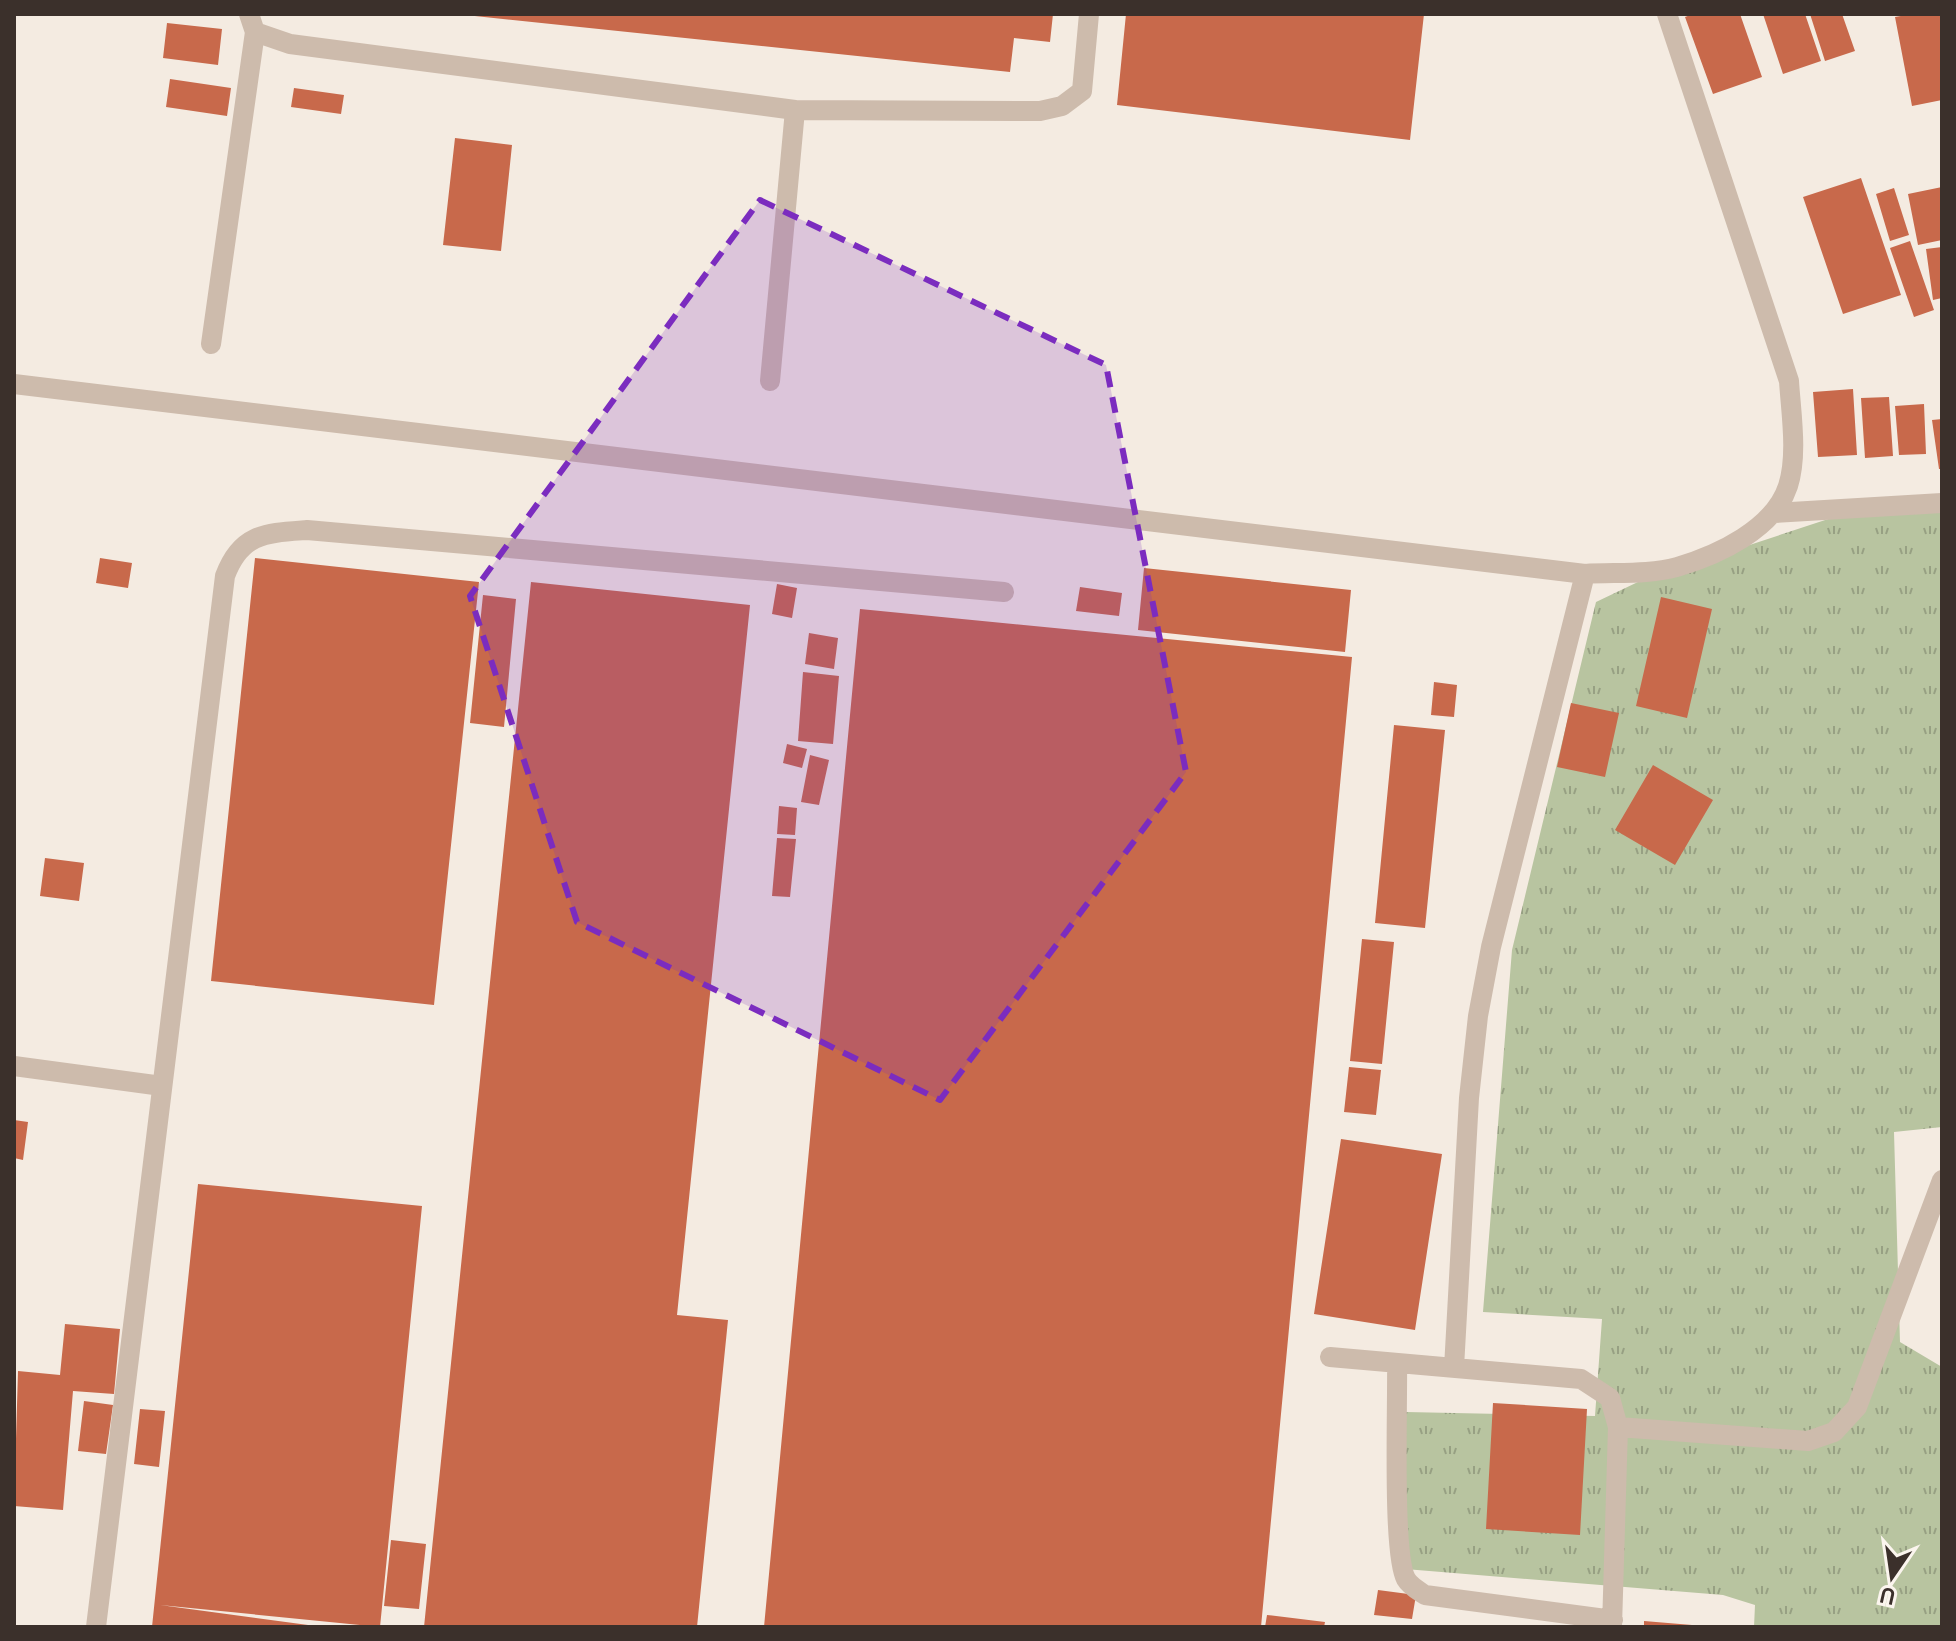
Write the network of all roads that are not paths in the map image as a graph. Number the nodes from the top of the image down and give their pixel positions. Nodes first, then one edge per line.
1 (1089, 14) edge
2 (1667, 14) edge
3 (252, 23) edge
4 (795, 110) junction
5 (211, 344) dead end
6 (770, 381) dead end
7 (14, 384) edge
8 (1942, 503) edge
9 (1774, 513) junction
10 (1585, 574) junction
11 (1004, 592) dead end
12 (14, 1066) edge
13 (162, 1086) junction
14 (1942, 1180) edge
15 (1330, 1357) dead end
16 (1397, 1363) junction
17 (1454, 1368) junction
18 (1618, 1427) junction
19 (1613, 1623) edge
20 (96, 1627) edge

1 - 4 street
2 - 9 street
3 - 4 street
3 - 5 street
4 - 6 street
7 - 10 street
8 - 9 street
9 - 10 street
10 - 17 street
11 - 13 street
12 - 13 street
13 - 20 street
14 - 18 street
15 - 16 street
16 - 17 street
16 - 19 street
17 - 18 street
18 - 19 street

